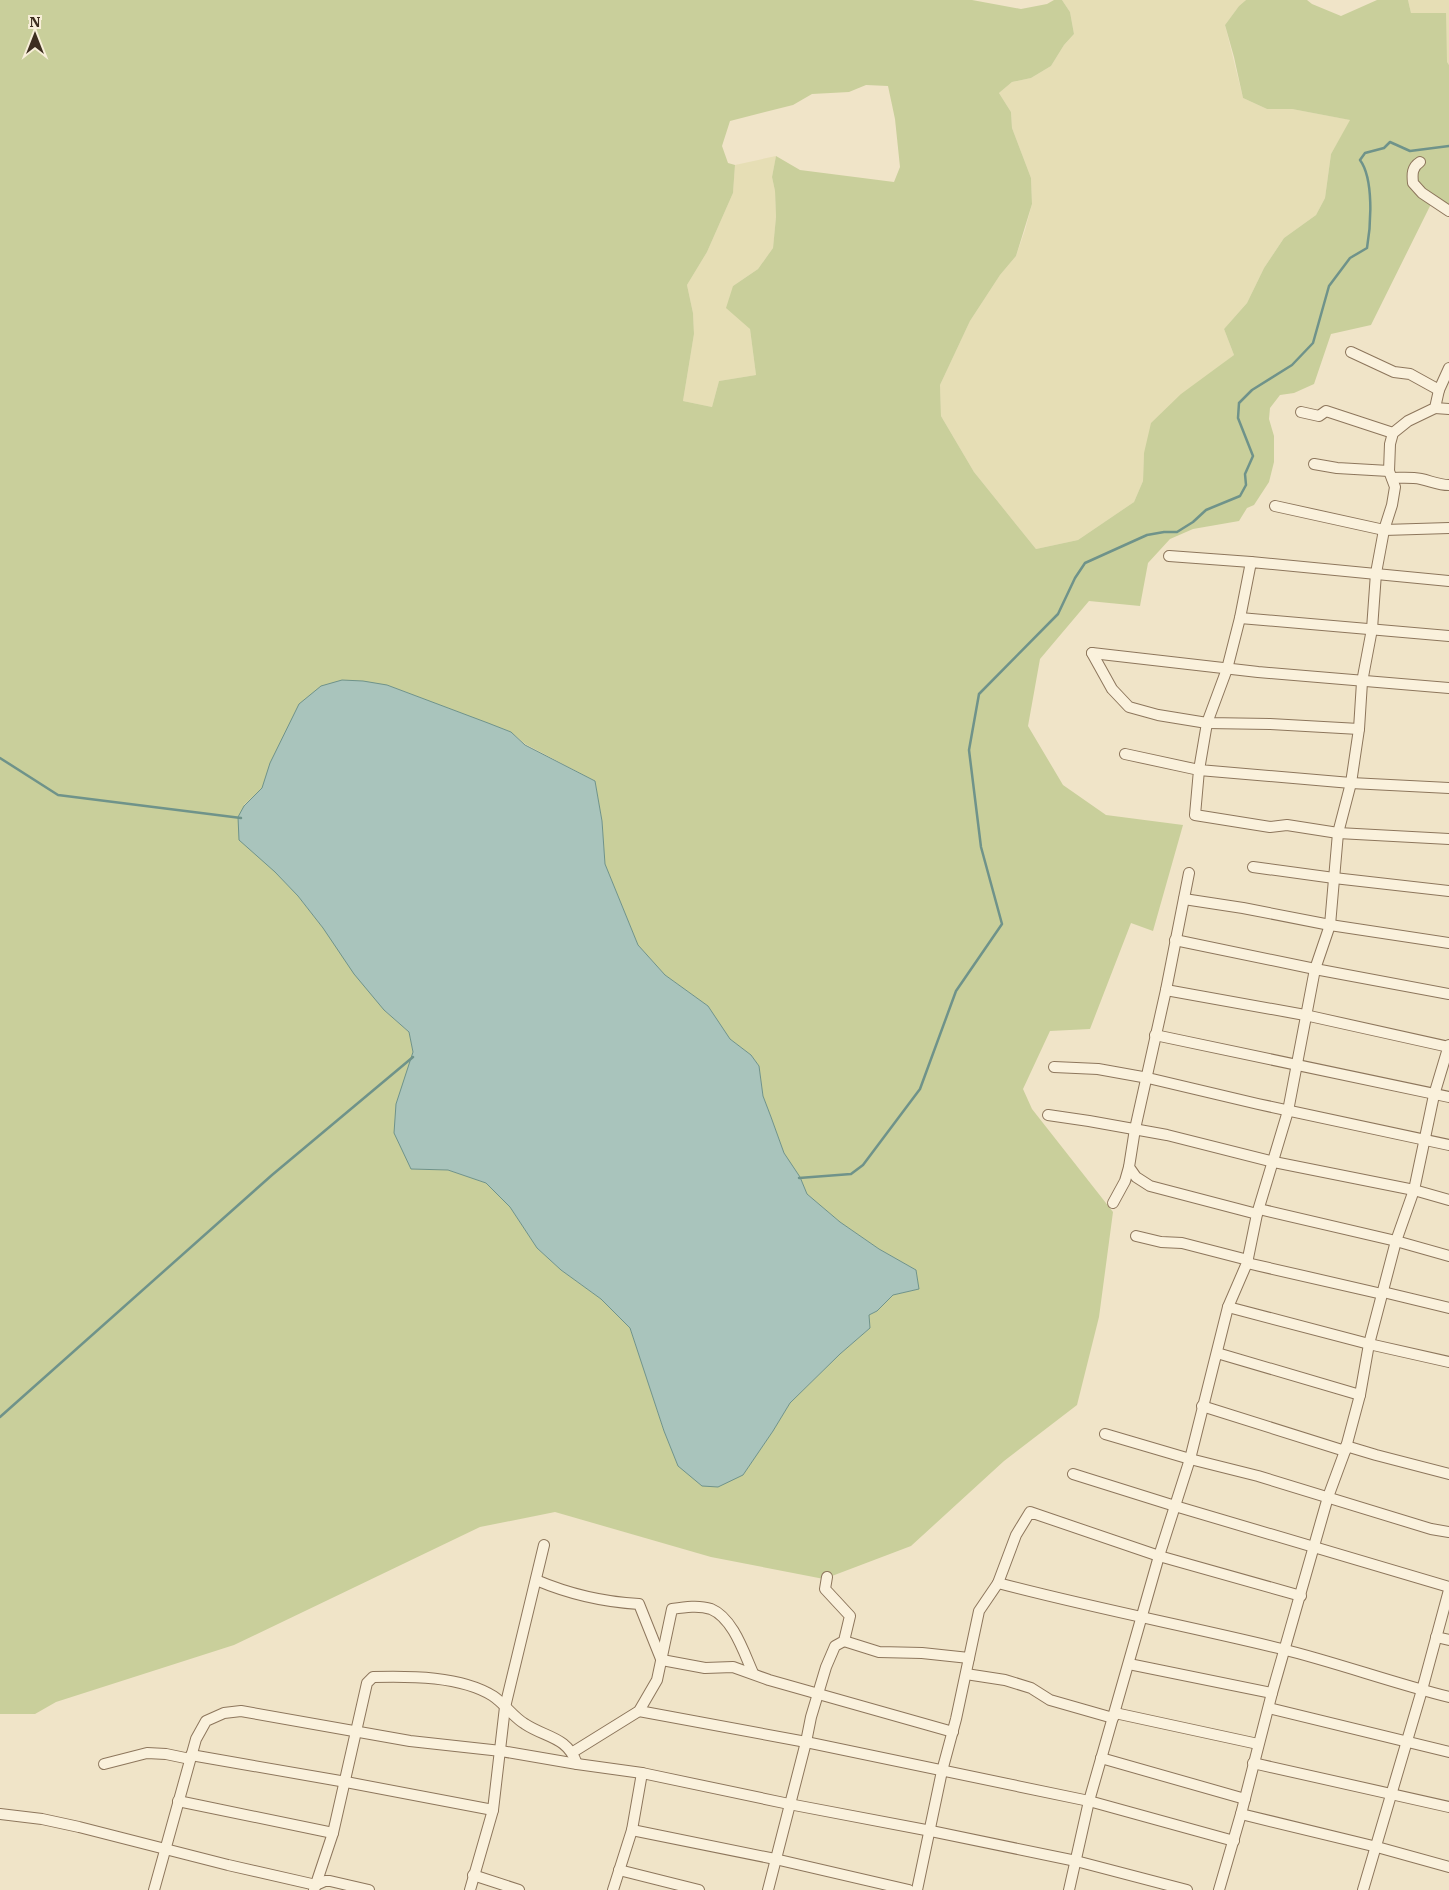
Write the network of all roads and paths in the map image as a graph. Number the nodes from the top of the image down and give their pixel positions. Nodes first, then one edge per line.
1 (1420, 162) dead end
2 (1449, 211) edge
3 (1350, 352) dead end
4 (1449, 368) edge
5 (1439, 390) junction
6 (1434, 408) junction
7 (1449, 409) edge
8 (1301, 412) dead end
9 (1393, 432) junction
10 (1314, 464) dead end
11 (1391, 475) junction
12 (1449, 485) edge
13 (1275, 506) dead end
14 (1449, 528) edge
15 (1384, 530) junction
16 (1169, 556) dead end
17 (1251, 562) junction
18 (1376, 573) junction
19 (1449, 580) edge
20 (1240, 618) junction
21 (1372, 629) junction
22 (1449, 636) edge
23 (1227, 669) junction
24 (1362, 682) junction
25 (1449, 688) edge
26 (1207, 723) junction
27 (1359, 730) junction
28 (1125, 754) dead end
29 (1199, 770) junction
30 (1351, 783) junction
31 (1449, 788) edge
32 (1338, 833) junction
33 (1449, 839) edge
34 (1253, 867) dead end
35 (1189, 873) dead end
36 (1334, 878) junction
37 (1449, 891) edge
38 (1184, 899) junction
39 (1330, 925) junction
40 (1175, 940) junction
41 (1449, 943) edge
42 (1315, 969) junction
43 (1166, 990) junction
44 (1449, 994) edge
45 (1305, 1015) junction
46 (1156, 1035) junction
47 (1449, 1046) edge
48 (1295, 1066) junction
49 (1054, 1067) dead end
50 (1148, 1078) junction
51 (1434, 1095) junction
52 (1449, 1097) edge
53 (1288, 1111) junction
54 (1048, 1115) dead end
55 (1134, 1130) junction
56 (1426, 1140) junction
57 (1449, 1145) edge
58 (1274, 1162) junction
59 (1129, 1167) junction
60 (1414, 1190) junction
61 (1449, 1200) edge
62 (1113, 1203) dead end
63 (1258, 1212) junction
64 (1136, 1236) dead end
65 (1396, 1241) junction
66 (1449, 1256) edge
67 (1247, 1261) junction
68 (1382, 1293) junction
69 (1228, 1307) junction
70 (1449, 1308) edge
71 (1369, 1344) junction
72 (1217, 1352) junction
73 (1449, 1362) edge
74 (1360, 1395) junction
75 (1202, 1406) junction
76 (1105, 1434) dead end
77 (1345, 1448) junction
78 (1190, 1459) junction
79 (1073, 1474) dead end
80 (1449, 1474) edge
81 (1328, 1497) junction
82 (1175, 1506) junction
83 (1449, 1532) edge
84 (544, 1545) dead end
85 (1314, 1546) junction
86 (1159, 1556) junction
87 (827, 1578) dead end
88 (536, 1580) junction
89 (998, 1583) junction
90 (1449, 1589) edge
91 (1301, 1596) junction
92 (1142, 1616) junction
93 (1436, 1637) junction
94 (1449, 1640) edge
95 (844, 1641) junction
96 (1285, 1650) junction
97 (969, 1658) junction
98 (662, 1660) junction
99 (1129, 1664) junction
100 (753, 1673) junction
101 (966, 1674) junction
102 (1422, 1690) junction
103 (819, 1693) junction
104 (1272, 1693) junction
105 (1449, 1697) edge
106 (505, 1707) junction
107 (1269, 1708) junction
108 (639, 1711) junction
109 (1114, 1716) junction
110 (357, 1731) junction
111 (953, 1732) junction
112 (1407, 1741) junction
113 (806, 1742) junction
114 (1258, 1744) junction
115 (501, 1751) junction
116 (573, 1752) junction
117 (1449, 1752) edge
118 (191, 1757) junction
119 (1101, 1758) junction
120 (1253, 1763) junction
121 (104, 1764) dead end
122 (577, 1764) junction
123 (942, 1771) junction
124 (642, 1773) junction
125 (346, 1782) junction
126 (1392, 1793) junction
127 (1245, 1799) junction
128 (178, 1801) junction
129 (1089, 1801) junction
130 (789, 1804) junction
131 (1449, 1807) edge
132 (493, 1810) junction
133 (0, 1814) edge
134 (1241, 1814) junction
135 (632, 1830) junction
136 (931, 1831) junction
137 (333, 1833) junction
138 (1234, 1841) junction
139 (1377, 1847) junction
140 (165, 1848) junction
141 (775, 1859) junction
142 (1076, 1861) junction
143 (1449, 1867) edge
144 (619, 1870) junction
145 (474, 1875) junction
146 (315, 1888) edge
147 (154, 1890) edge
148 (369, 1890) edge
149 (470, 1890) edge
150 (519, 1890) edge
151 (613, 1890) edge
152 (699, 1890) edge
153 (768, 1890) edge
154 (910, 1890) edge
155 (917, 1890) edge
156 (1069, 1890) edge
157 (1187, 1890) edge
158 (1219, 1890) edge
159 (1363, 1890) edge

1 - 2 street
3 - 5 street
4 - 5 street
5 - 6 street
6 - 7 street
6 - 9 street
8 - 9 street
9 - 11 street
10 - 11 street
11 - 12 street
11 - 15 street
13 - 15 street
14 - 15 street
15 - 18 street
16 - 17 street
17 - 18 street
17 - 20 street
18 - 19 street
18 - 21 street
20 - 21 street
20 - 23 street
21 - 22 street
21 - 24 street
23 - 24 street
23 - 26 street
23 - 26 street
24 - 25 street
24 - 27 street
26 - 27 street
26 - 29 street
27 - 30 street
28 - 29 street
29 - 30 street
29 - 32 street
30 - 31 street
30 - 32 street
32 - 33 street
32 - 36 street
34 - 36 street
35 - 38 street
36 - 37 street
36 - 39 street
38 - 39 street
38 - 40 street
39 - 41 street
39 - 42 street
40 - 42 street
40 - 43 street
42 - 44 street
42 - 45 street
43 - 45 street
43 - 46 street
45 - 47 street
45 - 48 street
46 - 48 street
46 - 50 street
47 - 51 street
48 - 51 street
48 - 53 street
49 - 50 street
50 - 53 street
50 - 55 street
51 - 52 street
51 - 56 street
53 - 56 street
53 - 58 street
54 - 55 street
55 - 58 street
55 - 59 street
56 - 57 street
56 - 60 street
58 - 60 street
58 - 63 street
59 - 62 street
59 - 63 street
60 - 61 street
60 - 65 street
63 - 65 street
63 - 67 street
64 - 67 street
65 - 66 street
65 - 68 street
67 - 68 street
67 - 69 street
68 - 70 street
68 - 71 street
69 - 71 street
69 - 72 street
71 - 73 street
71 - 74 street
72 - 74 street
72 - 75 street
74 - 77 street
75 - 77 street
75 - 78 street
76 - 78 street
77 - 80 street
77 - 81 street
78 - 81 street
78 - 82 street
79 - 82 street
81 - 83 street
81 - 85 street
82 - 85 street
82 - 86 street
84 - 88 street
85 - 90 street
85 - 91 street
86 - 89 street
86 - 91 street
86 - 92 street
87 - 95 street
88 - 98 street
88 - 106 street
89 - 92 street
89 - 97 street
90 - 93 street
91 - 96 street
92 - 96 street
92 - 99 street
93 - 94 street
93 - 102 street
95 - 97 street
95 - 103 street
96 - 102 street
96 - 104 street
97 - 101 street
98 - 100 street
98 - 100 street
98 - 108 street
99 - 104 street
99 - 109 street
100 - 103 street
101 - 109 street
101 - 111 street
102 - 105 street
102 - 112 street
103 - 111 street
103 - 113 street
104 - 107 street
106 - 110 street
106 - 115 street
106 - 116 street
107 - 112 street
107 - 114 street
108 - 113 street
108 - 116 street
109 - 114 street
109 - 119 street
110 - 115 street
110 - 118 street
110 - 125 street
111 - 123 street
112 - 117 street
112 - 126 street
113 - 123 street
113 - 130 street
114 - 120 street
115 - 122 street
115 - 132 street
116 - 122 street
118 - 121 street
118 - 125 street
118 - 128 street
119 - 127 street
119 - 129 street
120 - 126 street
120 - 127 street
122 - 124 street
123 - 129 street
123 - 136 street
124 - 130 street
124 - 135 street
125 - 132 street
125 - 137 street
126 - 131 street
126 - 139 street
127 - 134 street
128 - 137 street
128 - 140 street
129 - 138 street
129 - 142 street
130 - 136 street
130 - 141 street
132 - 145 street
133 - 140 street
134 - 138 street
134 - 139 street
135 - 141 street
135 - 144 street
136 - 142 street
136 - 155 street
137 - 146 street
138 - 158 street
139 - 143 street
139 - 159 street
140 - 146 street
140 - 147 street
141 - 153 street
141 - 154 street
142 - 156 street
142 - 157 street
144 - 151 street
144 - 152 street
145 - 149 street
145 - 150 street
146 - 148 street

